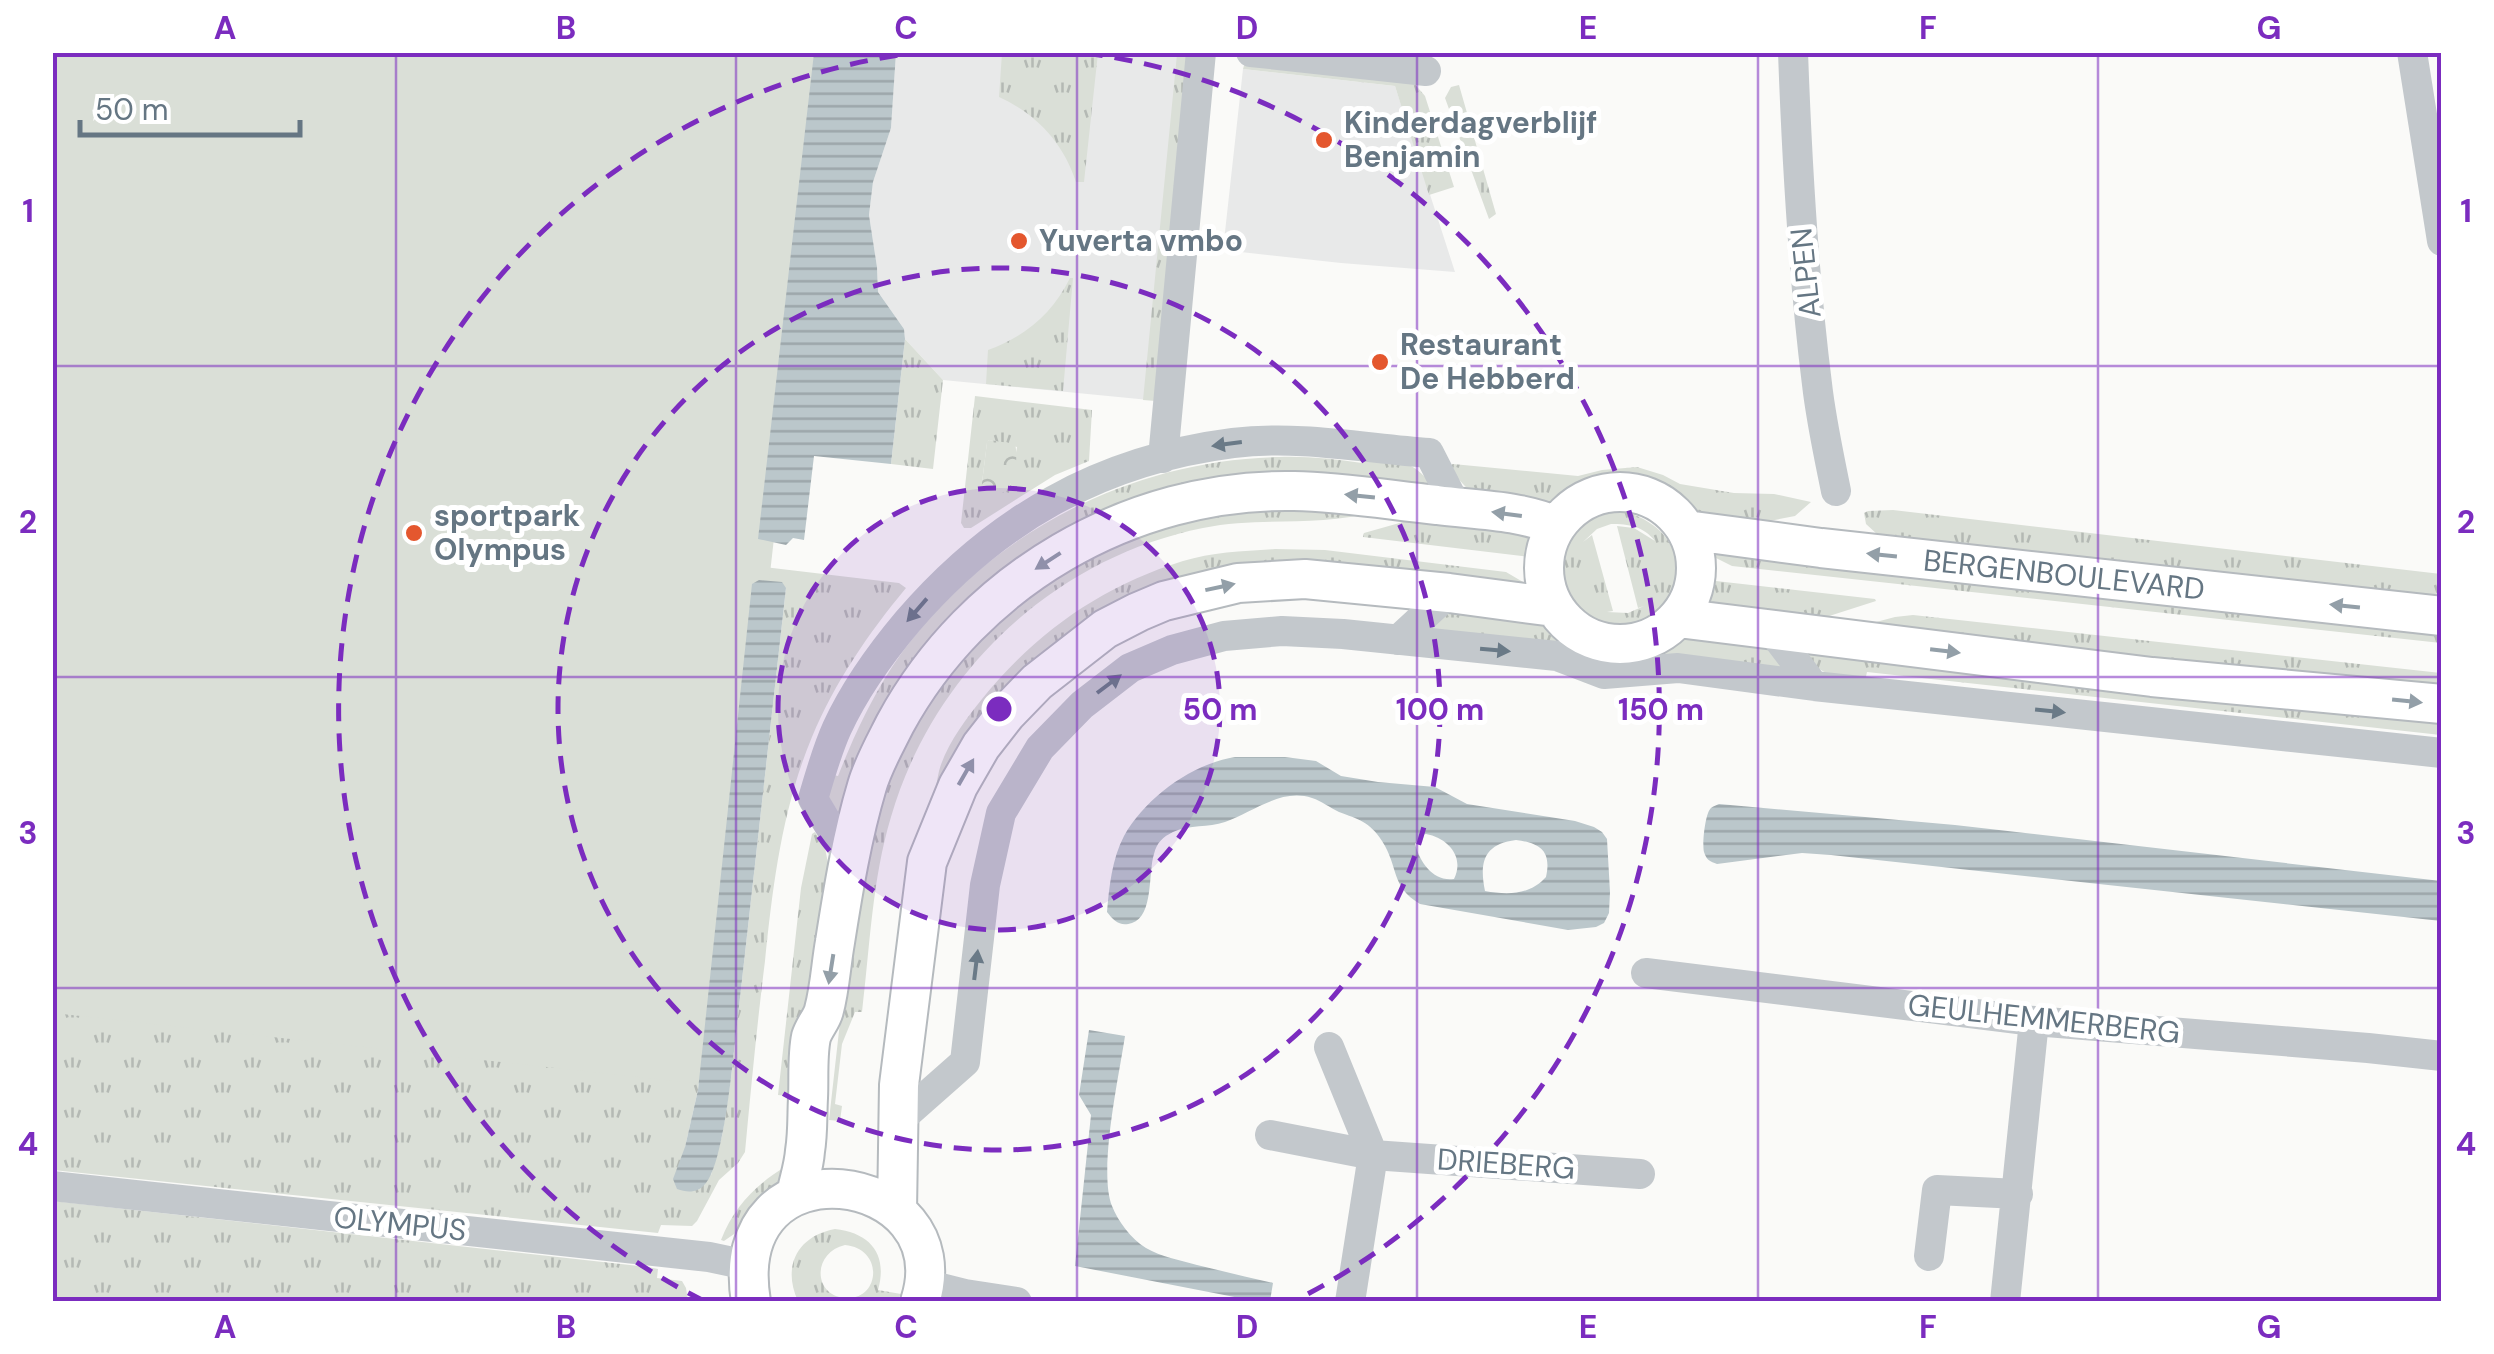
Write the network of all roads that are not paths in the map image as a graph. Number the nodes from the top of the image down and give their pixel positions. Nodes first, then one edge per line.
1 (1201, 52) edge
2 (1251, 52) edge
3 (1793, 52) edge
4 (2412, 52) edge
5 (1426, 71) dead end
6 (2442, 241) edge
7 (1164, 458) junction
8 (1836, 491) dead end
9 (1456, 508) junction
10 (1556, 526) junction
11 (1686, 530) junction
12 (1449, 592) junction
13 (1554, 607) junction
14 (2442, 616) edge
15 (1678, 618) junction
16 (1772, 631) junction
17 (1398, 640) junction
18 (1814, 686) junction
19 (2442, 704) edge
20 (2442, 753) edge
21 (850, 860) junction
22 (1646, 974) dead end
23 (2034, 1021) junction
24 (1329, 1047) dead end
25 (2442, 1056) edge
26 (897, 1122) junction
27 (1270, 1135) dead end
28 (1372, 1155) junction
29 (1640, 1174) dead end
30 (52, 1186) edge
31 (2018, 1194) junction
32 (822, 1200) junction
33 (897, 1211) junction
34 (1929, 1256) dead end
35 (761, 1285) edge
36 (923, 1293) edge
37 (1016, 1302) edge
38 (1350, 1302) edge
39 (2004, 1302) edge

1 - 7 street
2 - 5 street
3 - 8 street, ALPEN
4 - 6 street
9 -> 7 street
7 -> 21 street
10 -> 9 main road
9 -> 21 main road
10 - 11 main road
10 - 13 main road
14 -> 11 main road, BERGENBOULEVARD
11 - 15 main road
12 - 13 main road
12 - 17 street
26 -> 12 main road
13 - 15 main road
15 - 16 main road
16 - 18 street
16 -> 19 main road
17 -> 18 street
26 -> 17 street
18 -> 20 street
21 -> 32 main road
22 - 23 street, GEULHEMMERBERG
23 - 25 street, GEULHEMMERBERG
23 - 31 street
24 - 28 street
26 - 33 main road
27 - 28 street, DRIEBERG
28 - 29 street, DRIEBERG
28 - 38 street
30 - 35 street, OLYMPUS
31 - 34 street
31 - 39 street
32 - 33 main road
32 - 35 main road
32 - 36 main road
33 - 36 main road
36 - 37 street

